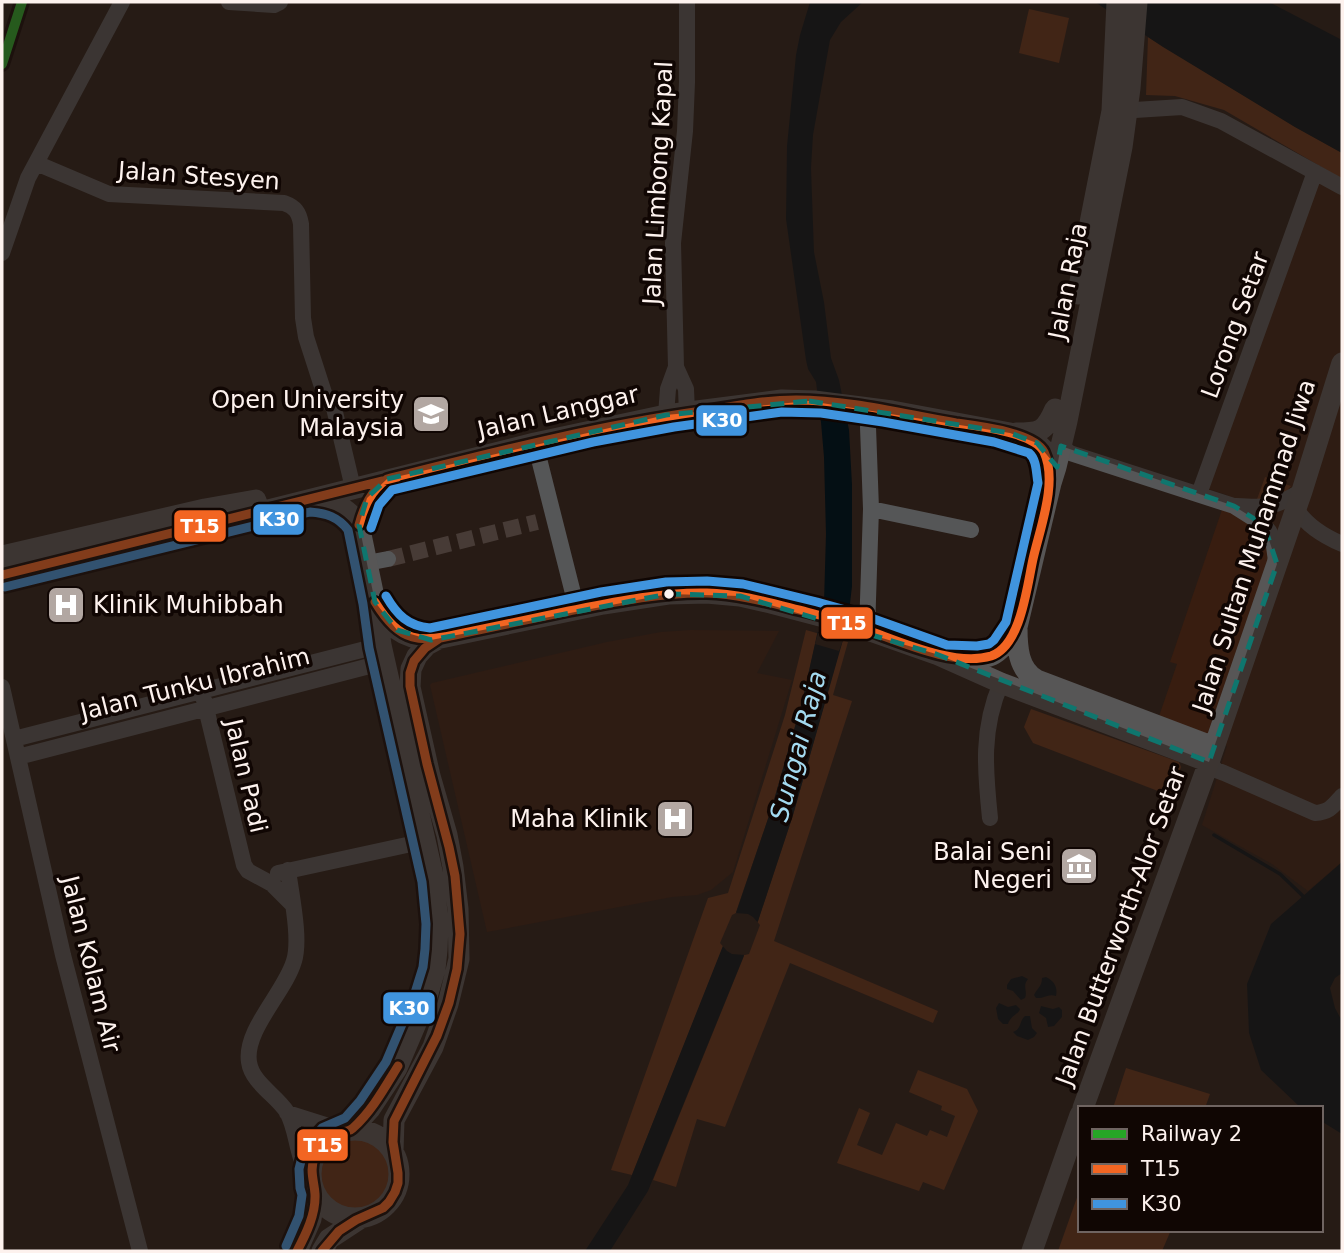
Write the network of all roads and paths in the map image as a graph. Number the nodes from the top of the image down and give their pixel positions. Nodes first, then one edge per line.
1 (122, 2) edge
2 (229, 2) edge
3 (280, 2) edge
4 (687, 2) edge
5 (1117, 2) edge
6 (1137, 2) edge
7 (1121, 88) junction
8 (1120, 111) junction
9 (36, 163) junction
10 (1315, 172) junction
11 (1342, 187) edge
12 (2, 253) edge
13 (1342, 363) edge
14 (1337, 397) edge
15 (1055, 409) junction
16 (677, 414) junction
17 (868, 428) dead end
18 (1010, 433) junction
19 (535, 443) junction
20 (1052, 448) junction
21 (387, 479) junction
22 (345, 490) junction
23 (1199, 494) junction
24 (1299, 500) junction
25 (306, 501) junction
26 (1234, 506) junction
27 (871, 509) junction
28 (554, 518) junction
29 (537, 522) tunnel mouth
30 (359, 525) junction
31 (971, 530) dead end
32 (1287, 535) junction
33 (1322, 535) junction
34 (1342, 544) edge
35 (2, 556) edge
36 (1277, 564) junction
37 (2, 575) edge
38 (2, 584) edge
39 (375, 602) junction
40 (577, 609) junction
41 (859, 627) junction
42 (1017, 627) junction
43 (440, 638) junction
44 (383, 653) junction
45 (946, 657) junction
46 (1001, 683) junction
47 (2, 687) edge
48 (202, 691) junction
49 (206, 708) junction
50 (14, 739) junction
51 (1212, 754) junction
52 (18, 757) junction
53 (1342, 796) edge
54 (990, 818) dead end
55 (425, 841) junction
56 (51, 863) dead end
57 (288, 870) junction
58 (248, 871) junction
59 (292, 905) junction
60 (76, 969) dead end
61 (1084, 1106) edge
62 (287, 1113) junction
63 (1078, 1121) edge
64 (348, 1131) junction
65 (393, 1151) junction
66 (313, 1185) junction
67 (360, 1218) junction
68 (140, 1251) edge
69 (296, 1251) edge
70 (322, 1251) edge
71 (1032, 1251) edge

1 - 9 street
2 - 3 street
4 - 16 street, Jalan Limbong Kapal
5 - 7 main road
6 - 7 main road
7 - 8 main road, Jalan Raja
8 - 10 street
8 - 15 main road, Jalan Raja
8 - 20 main road, Jalan Raja
9 - 12 street
9 - 22 street, Jalan Stesyen
10 - 11 street
10 - 23 street, Lorong Setar
13 - 14 main road, Jalan Sultan Muhammad Jiwa
14 - 24 main road, Jalan Sultan Muhammad Jiwa
15 - 18 main road, Jalan Langgar
15 - 20 main road
16 - 18 main road, Jalan Langgar
16 - 19 main road, Jalan Langgar
17 - 27 street
18 - 20 main road, Jalan Langgar
19 - 21 main road, Jalan Langgar
19 - 28 street
20 - 23 street
20 - 42 main road, Jalan Raja
21 - 22 main road, Jalan Langgar
21 - 30 main road
22 - 25 main road, Jalan Langgar
22 - 35 main road
23 - 26 street
24 - 26 street
24 - 32 main road, Jalan Sultan Muhammad Jiwa
24 - 33 street
25 - 30 main road
25 - 37 main road, Jalan Langgar
25 - 38 main road
26 - 36 street
27 - 31 street
27 - 41 street
28 - 29 street
28 - 40 street
30 - 39 main road
32 - 33 street
32 - 36 main road, Jalan Sultan Muhammad Jiwa
33 - 34 street
36 - 51 main road, Jalan Sultan Muhammad Jiwa
39 - 43 main road
39 - 44 main road
40 - 41 main road
40 - 43 main road
41 - 45 main road
42 - 45 main road
42 - 51 main road
43 - 65 main road
44 - 48 street, Jalan Tunku Ibrahim
44 - 49 street, Jalan Tunku Ibrahim
44 - 55 main road
45 - 46 main road
46 - 51 main road
46 - 54 street
47 - 50 street, Jalan Kolam Air
48 - 49 street, Jalan Padi
48 - 50 street, Jalan Tunku Ibrahim
49 - 52 street, Jalan Tunku Ibrahim
49 - 58 street, Jalan Padi
50 - 52 street, Jalan Kolam Air
51 - 53 street
51 - 61 main road, Jalan Butterworth-Alor Setar
52 - 68 street, Jalan Kolam Air
55 - 57 street
55 - 64 main road
56 - 60 street
57 - 58 street
57 - 59 street
58 - 59 street
59 - 62 street
62 - 64 street
62 - 66 street
63 - 71 main road, Jalan Butterworth-Alor Setar
64 - 65 main road
64 - 66 main road
65 - 67 main road
66 - 67 main road
66 - 69 main road
67 - 70 main road

